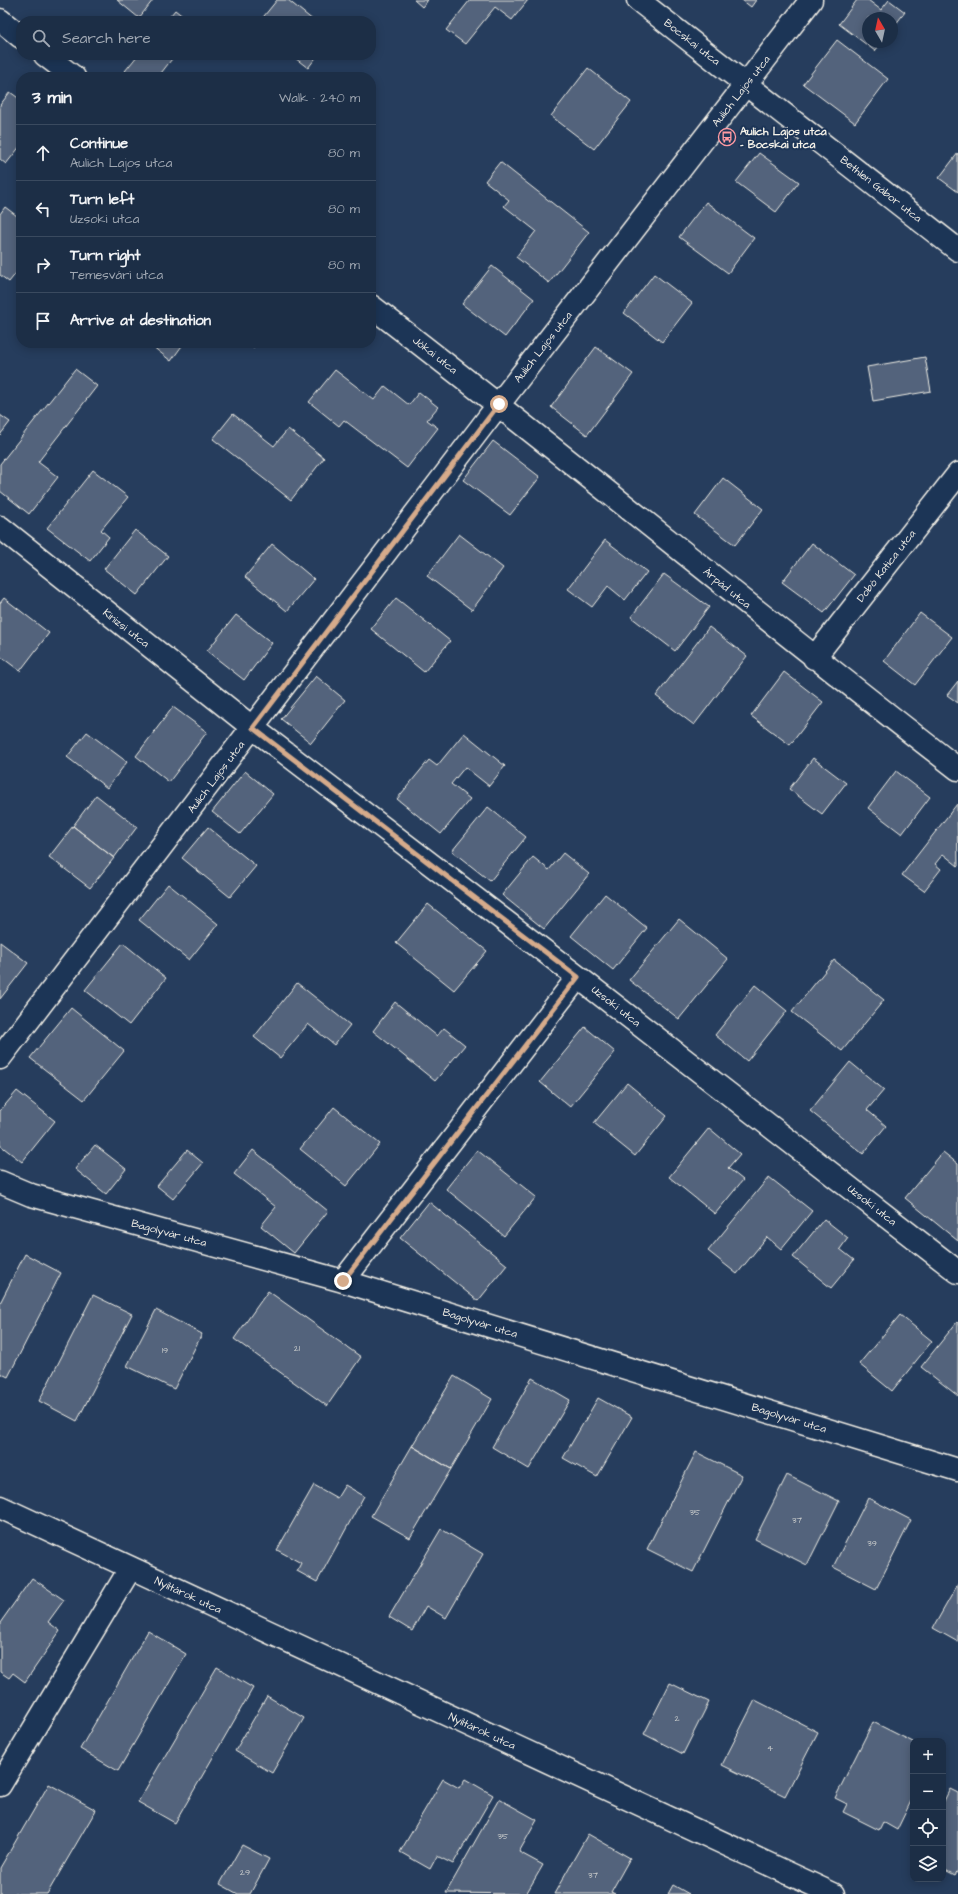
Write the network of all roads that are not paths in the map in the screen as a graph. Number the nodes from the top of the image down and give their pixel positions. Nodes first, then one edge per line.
1 (638, 0) edge
2 (811, 0) edge
3 (0, 20) edge
4 (16, 32) edge
5 (52, 60) edge
6 (67, 72) edge
7 (747, 84) junction
8 (958, 250) edge
9 (376, 310) edge
10 (499, 404) junction
11 (958, 474) edge
12 (0, 528) edge
13 (814, 658) junction
14 (253, 728) junction
15 (958, 769) edge
16 (578, 977) junction
17 (0, 1058) edge
18 (0, 1182) edge
19 (958, 1272) edge
20 (343, 1281) junction
21 (958, 1470) edge
22 (0, 1507) edge
23 (130, 1568) junction
24 (0, 1785) edge
25 (803, 1888) edge
26 (833, 1894) edge

1 - 7 street, Bocskai utca
2 - 7 street, Aulich Lajos utca
3 - 4 street
5 - 6 street
7 - 8 street, Bethlen Gábor utca
7 - 10 street, Aulich Lajos utca
9 - 10 street, Jókai utca
10 - 13 street, Árpád utca
10 - 14 street, Aulich Lajos utca
11 - 13 street, Dobó Katica utca
12 - 14 street, Kinizsi utca
13 - 15 street, Árpád utca
14 - 16 street, Uzsoki utca
14 - 17 street, Aulich Lajos utca
16 - 19 street, Uzsoki utca
16 - 20 street
18 - 20 street, Bagolyvár utca
20 - 21 street, Bagolyvár utca
22 - 23 street, Nyíltárok utca
23 - 24 street
23 - 25 street, Nyíltárok utca
25 - 26 street, Nyíltárok utca

